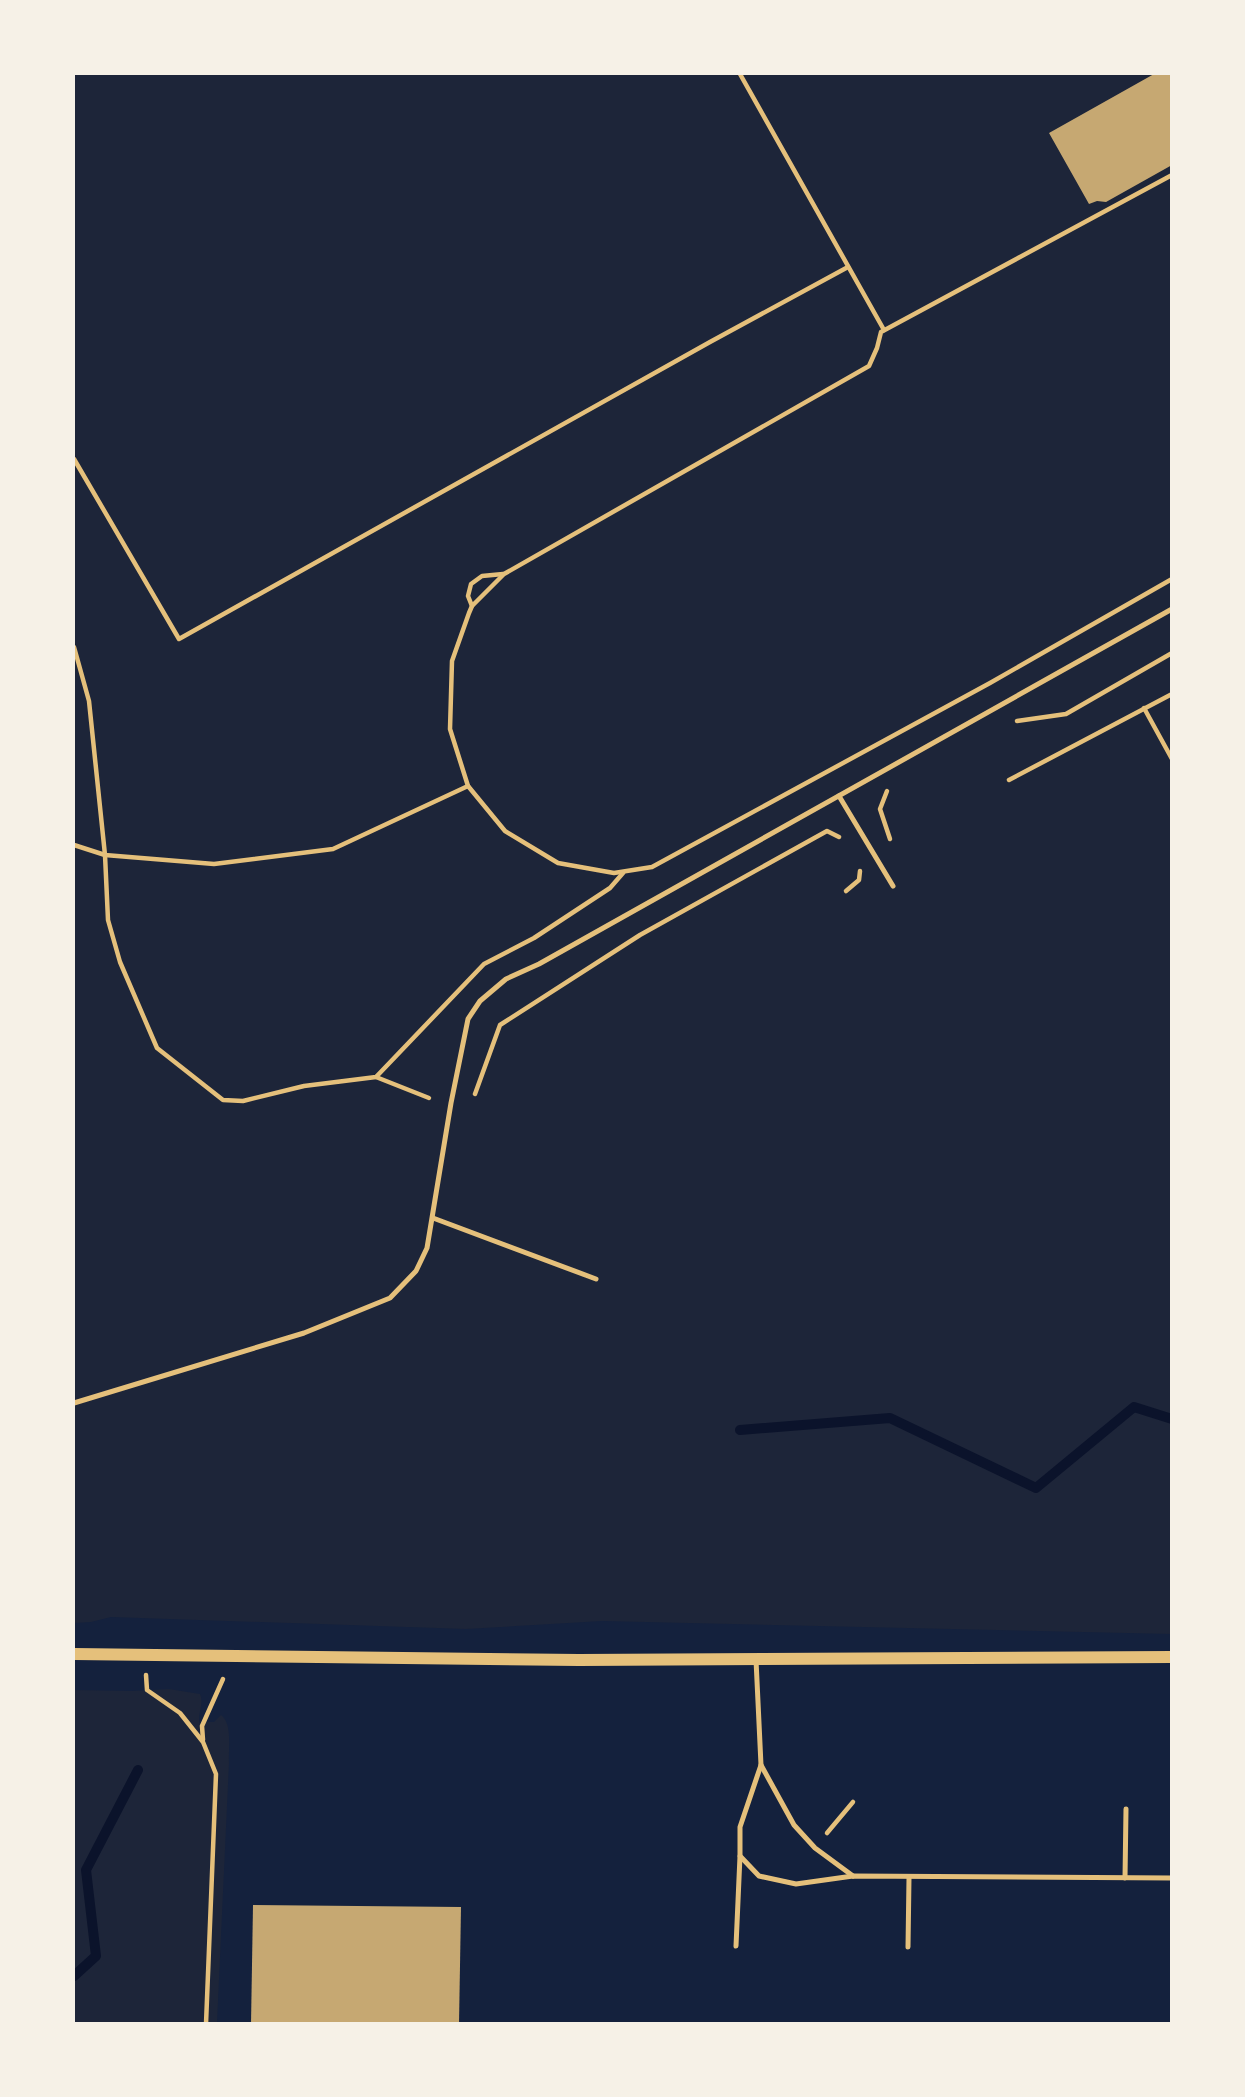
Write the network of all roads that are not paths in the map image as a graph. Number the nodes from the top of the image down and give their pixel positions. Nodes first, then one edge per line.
1 (1171, 609) edge
2 (839, 796) junction
3 (893, 886) dead end
4 (433, 1218) junction
5 (596, 1279) dead end
6 (74, 1403) edge
7 (74, 1654) edge
8 (1171, 1657) edge
9 (756, 1660) junction
10 (761, 1765) junction
11 (1126, 1809) dead end
12 (740, 1856) junction
13 (853, 1876) junction
14 (909, 1878) junction
15 (1125, 1878) junction
16 (1171, 1878) edge
17 (736, 1946) dead end
18 (908, 1947) dead end

1 - 2 lane
2 - 3 lane
2 - 4 lane
4 - 5 lane
4 - 6 lane
7 - 9 street
8 - 9 street
9 - 10 lane
10 - 12 lane
10 - 13 lane
11 - 15 lane
12 - 13 lane
12 - 17 lane
13 - 14 lane
14 - 15 lane
14 - 18 lane
15 - 16 lane

